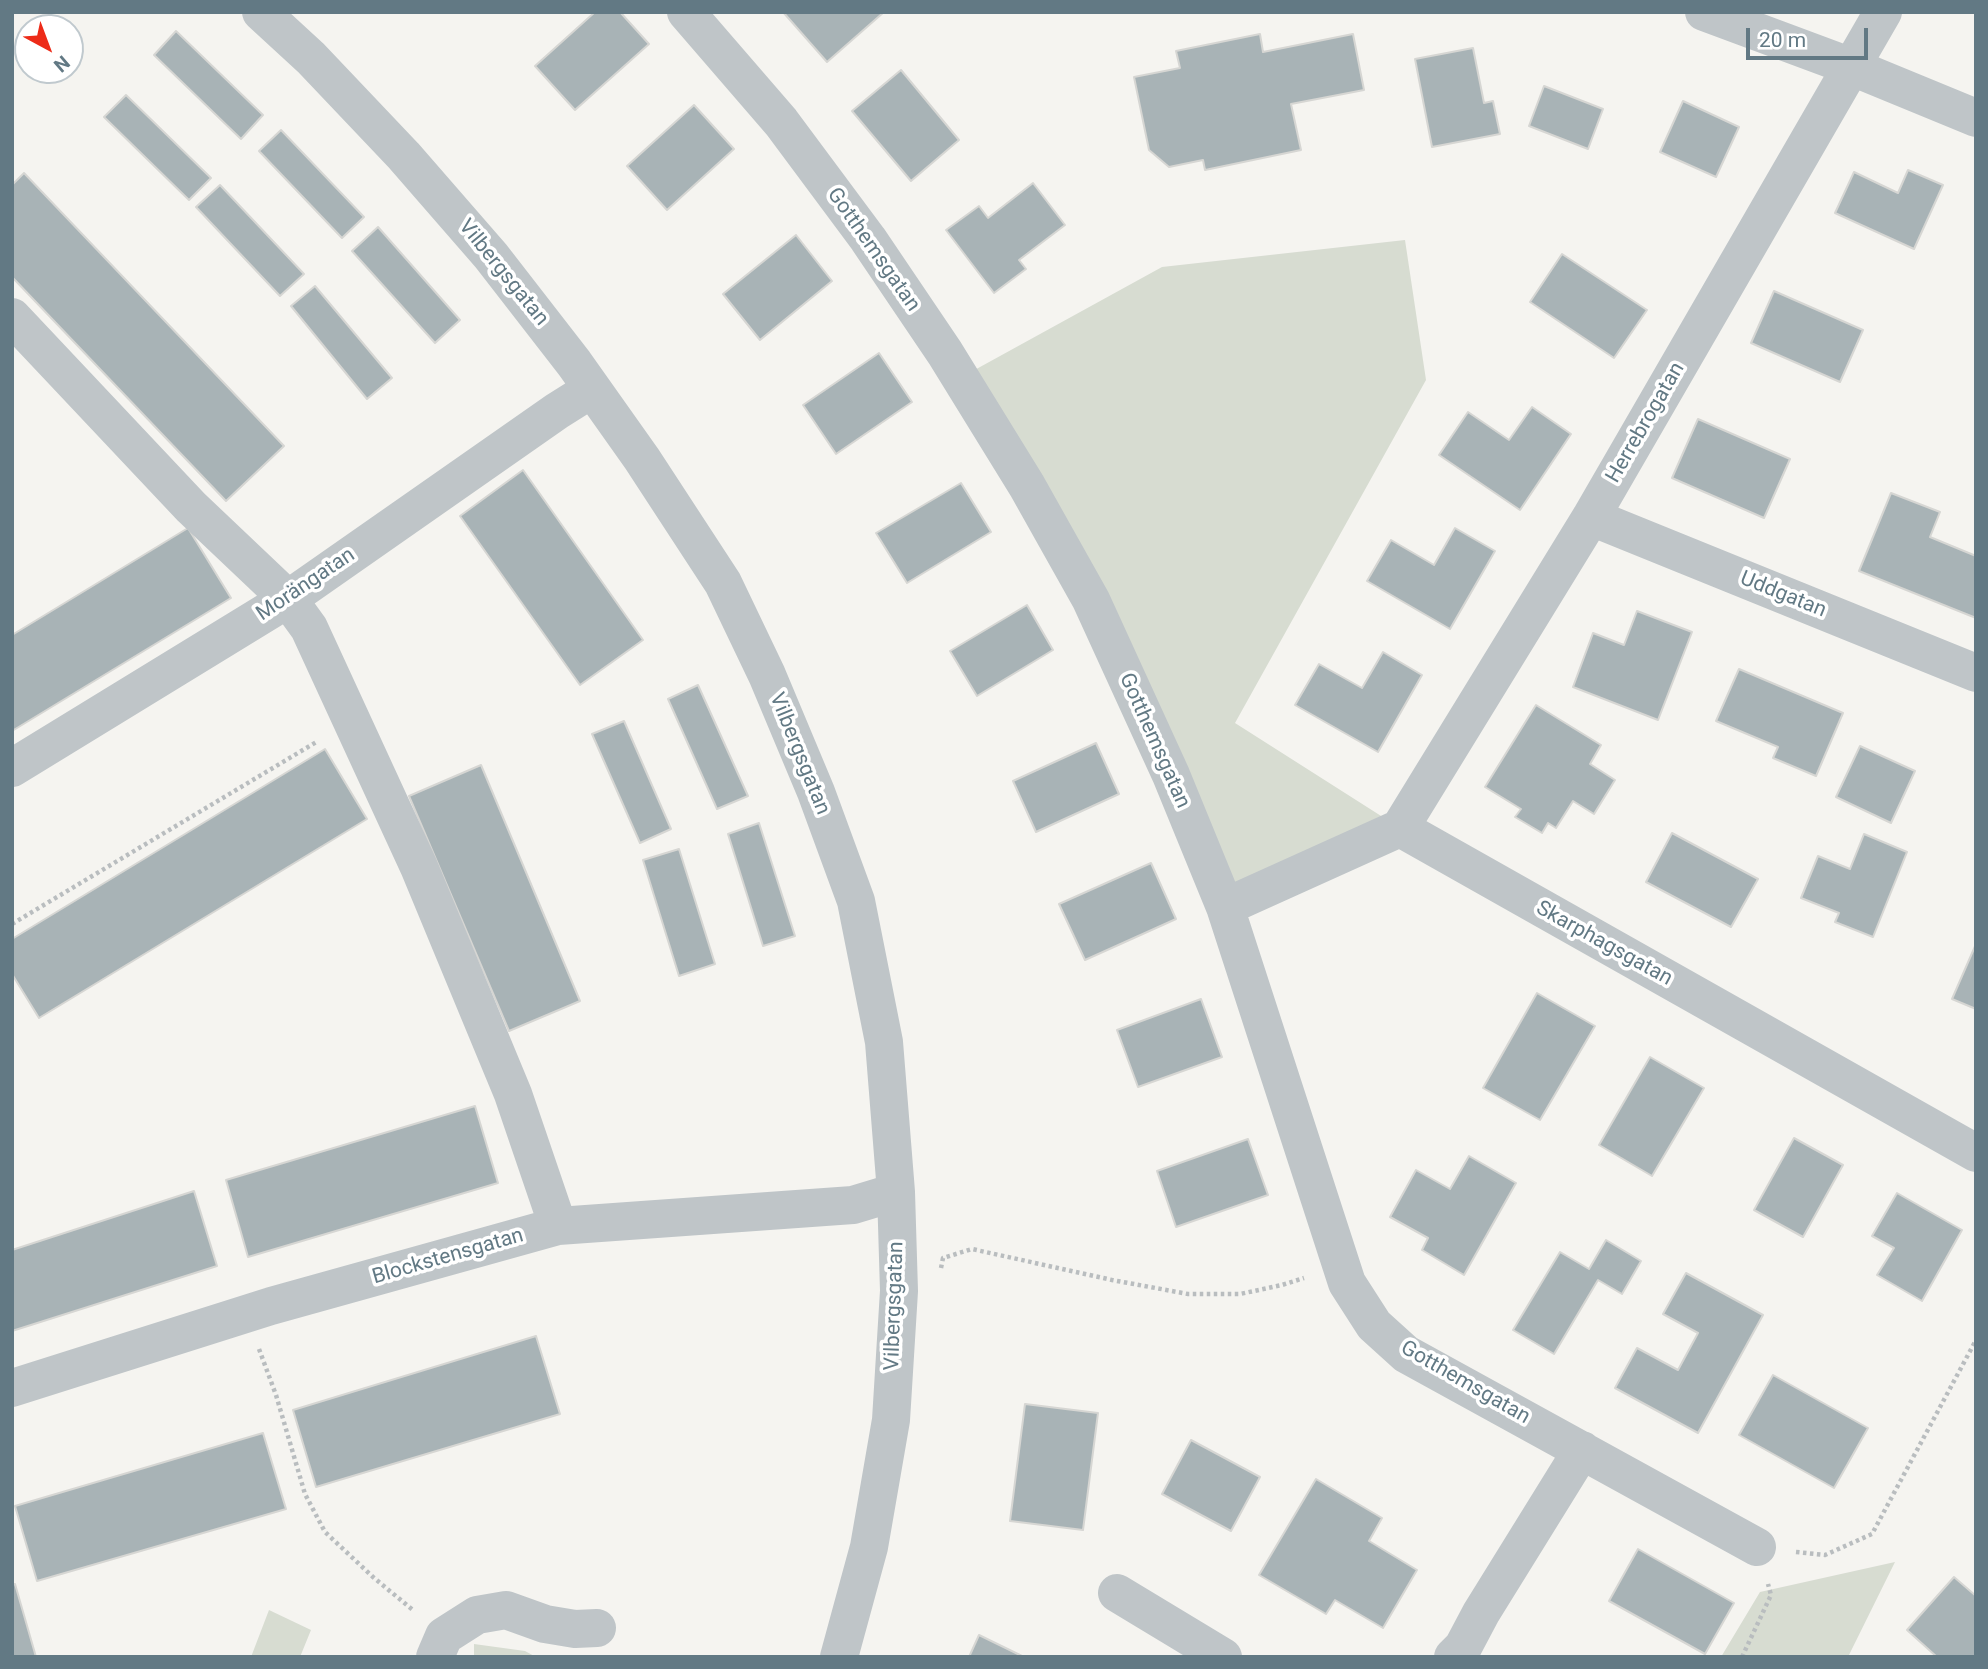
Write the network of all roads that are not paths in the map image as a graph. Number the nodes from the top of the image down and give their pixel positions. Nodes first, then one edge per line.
1 (261, 12) edge
2 (686, 12) edge
3 (1704, 12) edge
4 (1883, 12) edge
5 (1852, 67) junction
6 (1976, 118) edge
7 (12, 317) edge
8 (592, 388) junction
9 (1591, 517) junction
10 (288, 599) junction
11 (1976, 673) edge
12 (12, 768) edge
13 (1400, 828) junction
14 (1225, 906) junction
15 (1976, 1153) edge
16 (896, 1192) junction
17 (558, 1226) junction
18 (12, 1388) edge
19 (1582, 1450) junction
20 (1757, 1547) road end
21 (1117, 1593) dead end
22 (597, 1628) dead end
23 (439, 1646) edge
24 (839, 1657) edge
25 (1223, 1657) edge
26 (1453, 1657) edge

1 - 8 street, Vilbergsgatan
2 - 14 street, Gotthemsgatan
3 - 5 street
4 - 5 street, Herrebrogatan
5 - 6 street
5 - 9 street, Herrebrogatan
7 - 10 street
8 - 10 street, Morängatan
8 - 16 street, Vilbergsgatan
9 - 11 street, Uddgatan
9 - 13 street, Herrebrogatan
10 - 12 street, Morängatan
10 - 17 street
13 - 14 street
13 - 15 street, Skarphagsgatan
14 - 19 street, Gotthemsgatan
16 - 17 street, Blockstensgatan
16 - 24 street, Vilbergsgatan
17 - 18 street, Blockstensgatan
19 - 20 street, Gotthemsgatan
19 - 26 street
21 - 25 street
22 - 23 street

